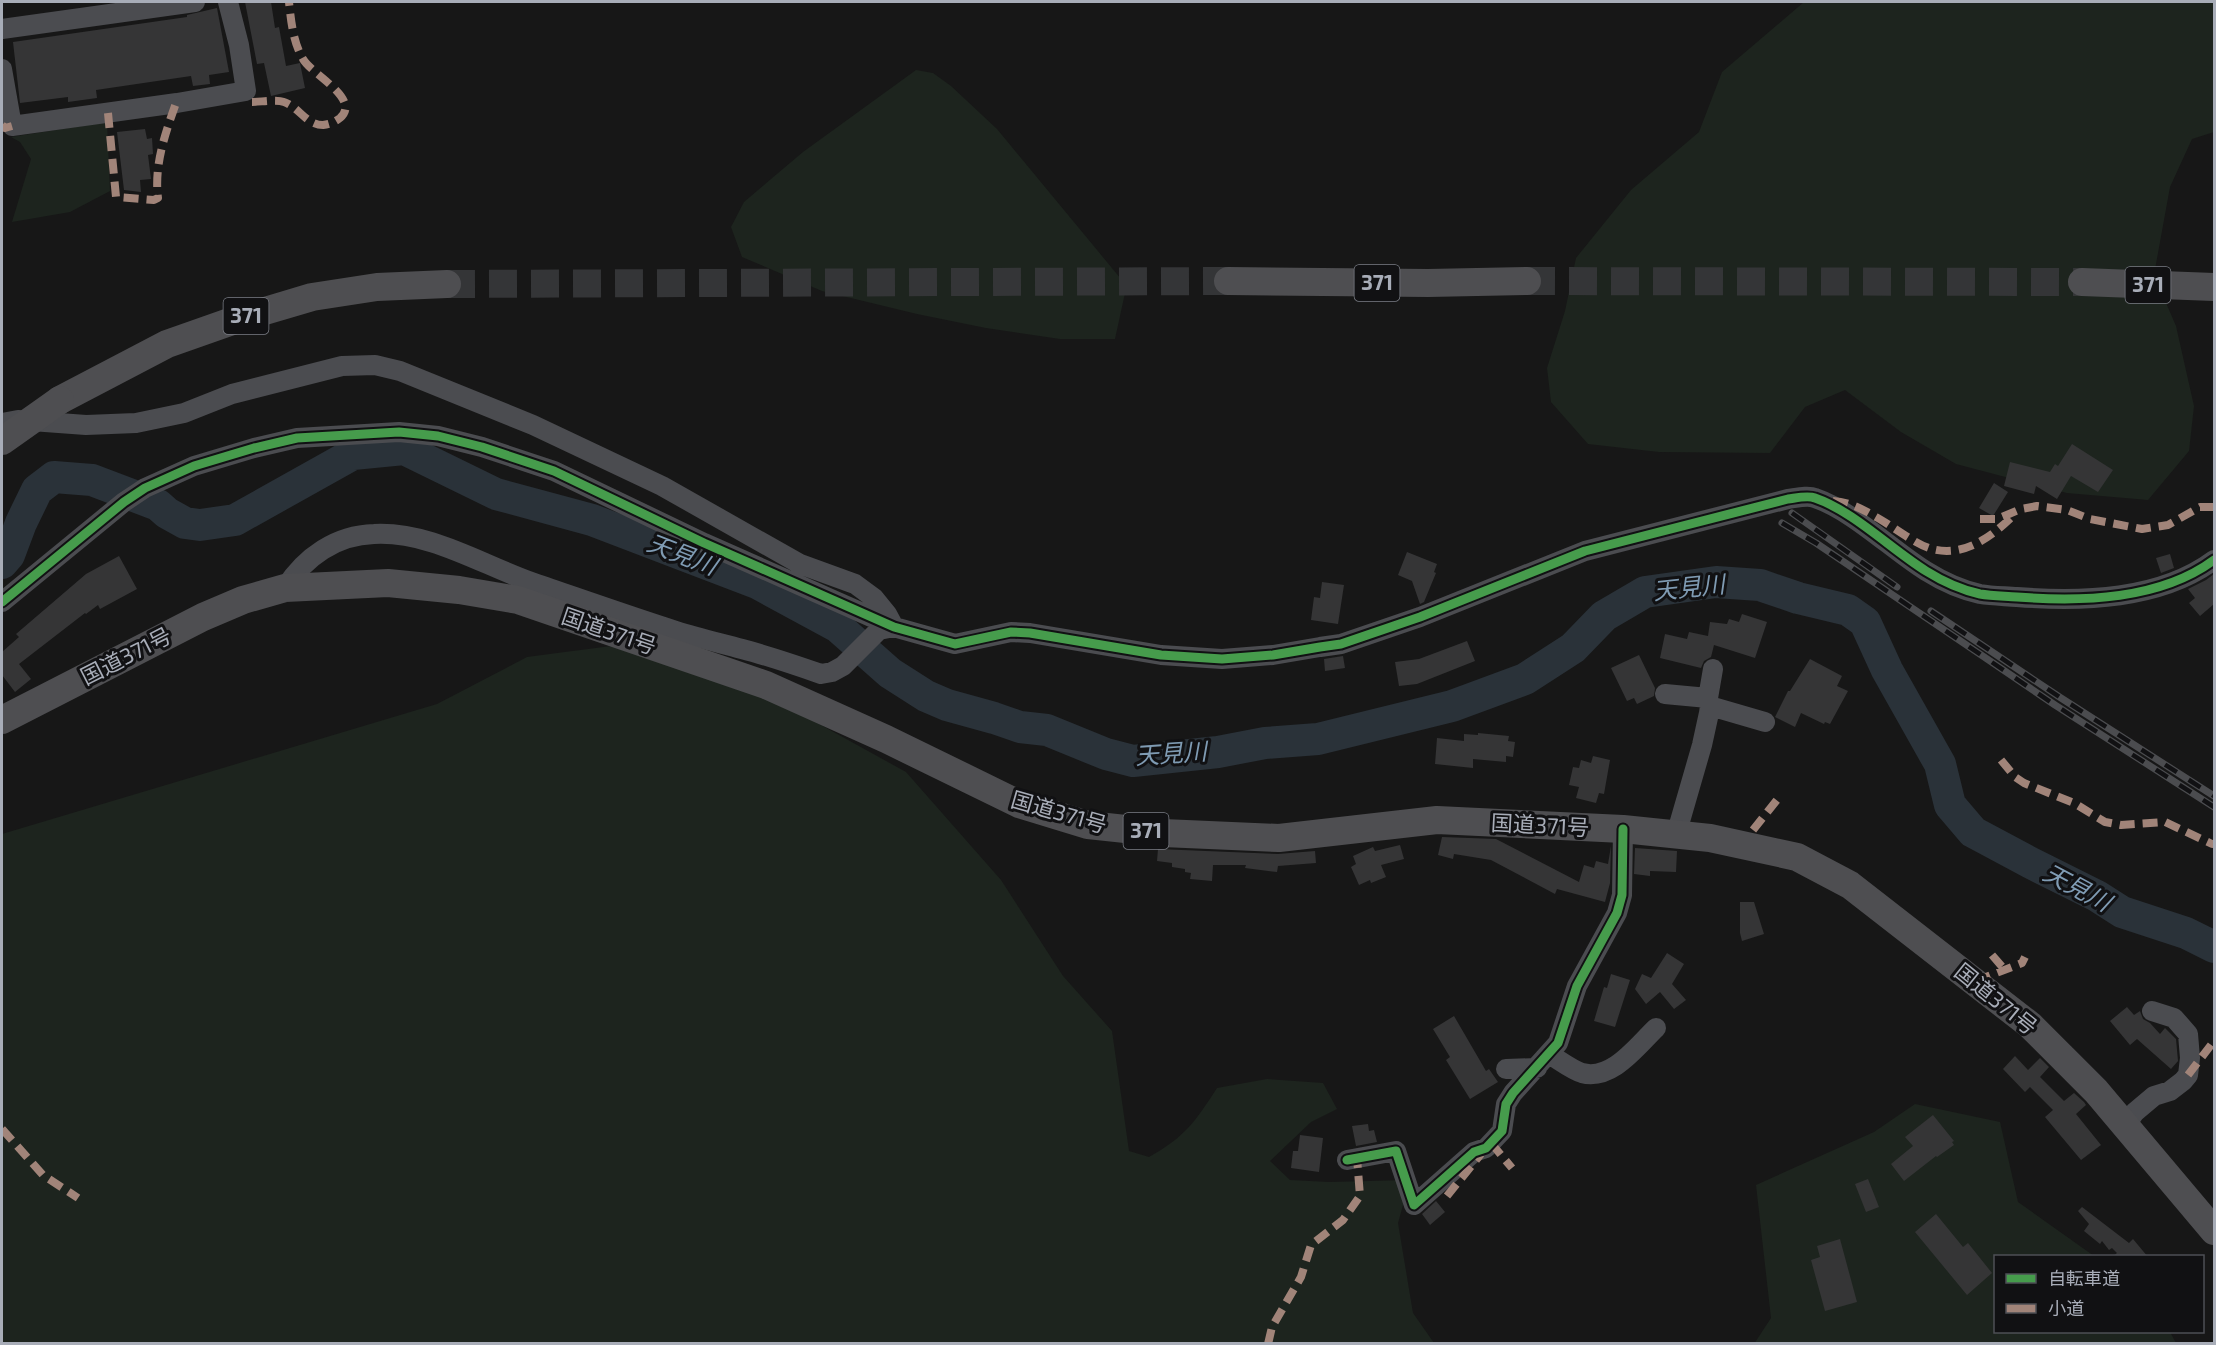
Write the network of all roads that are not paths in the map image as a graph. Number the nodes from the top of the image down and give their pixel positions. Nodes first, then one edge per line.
1 (195, 2) edge
2 (228, 2) edge
3 (2, 29) edge
4 (2, 69) edge
5 (1227, 281) tunnel mouth
6 (1527, 281) tunnel mouth
7 (2082, 282) tunnel mouth
8 (447, 284) tunnel mouth
9 (2214, 287) edge
10 (2, 423) edge
11 (2, 441) edge
12 (2214, 560) edge
13 (285, 588) junction
14 (2, 602) edge
15 (886, 629) junction
16 (1713, 669) dead end
17 (1665, 694) dead end
18 (1709, 702) junction
19 (2, 720) edge
20 (1765, 722) dead end
21 (1623, 829) junction
22 (1676, 835) junction
23 (2152, 1011) dead end
24 (1656, 1028) dead end
25 (1543, 1061) junction
26 (1506, 1069) dead end
27 (2125, 1126) junction
28 (1347, 1160) dead end
29 (2214, 1231) edge

1 - 3 street
2 - 4 street
5 - 6 highway, 371
7 - 9 highway, 371
8 - 11 highway, 371, bridge
10 - 15 street
12 - 15 street
13 - 15 street
13 - 19 highway, 国道371号 / 371
13 - 21 highway, 国道371号 / 371
14 - 15 street
16 - 18 street
17 - 18 street
18 - 20 street
18 - 22 street
21 - 22 highway, 国道371号 / 371
21 - 25 street
22 - 27 highway, 国道371号 / 371
23 - 27 street
24 - 25 street
25 - 26 street
25 - 28 street
27 - 29 highway, 国道371号 / 371

